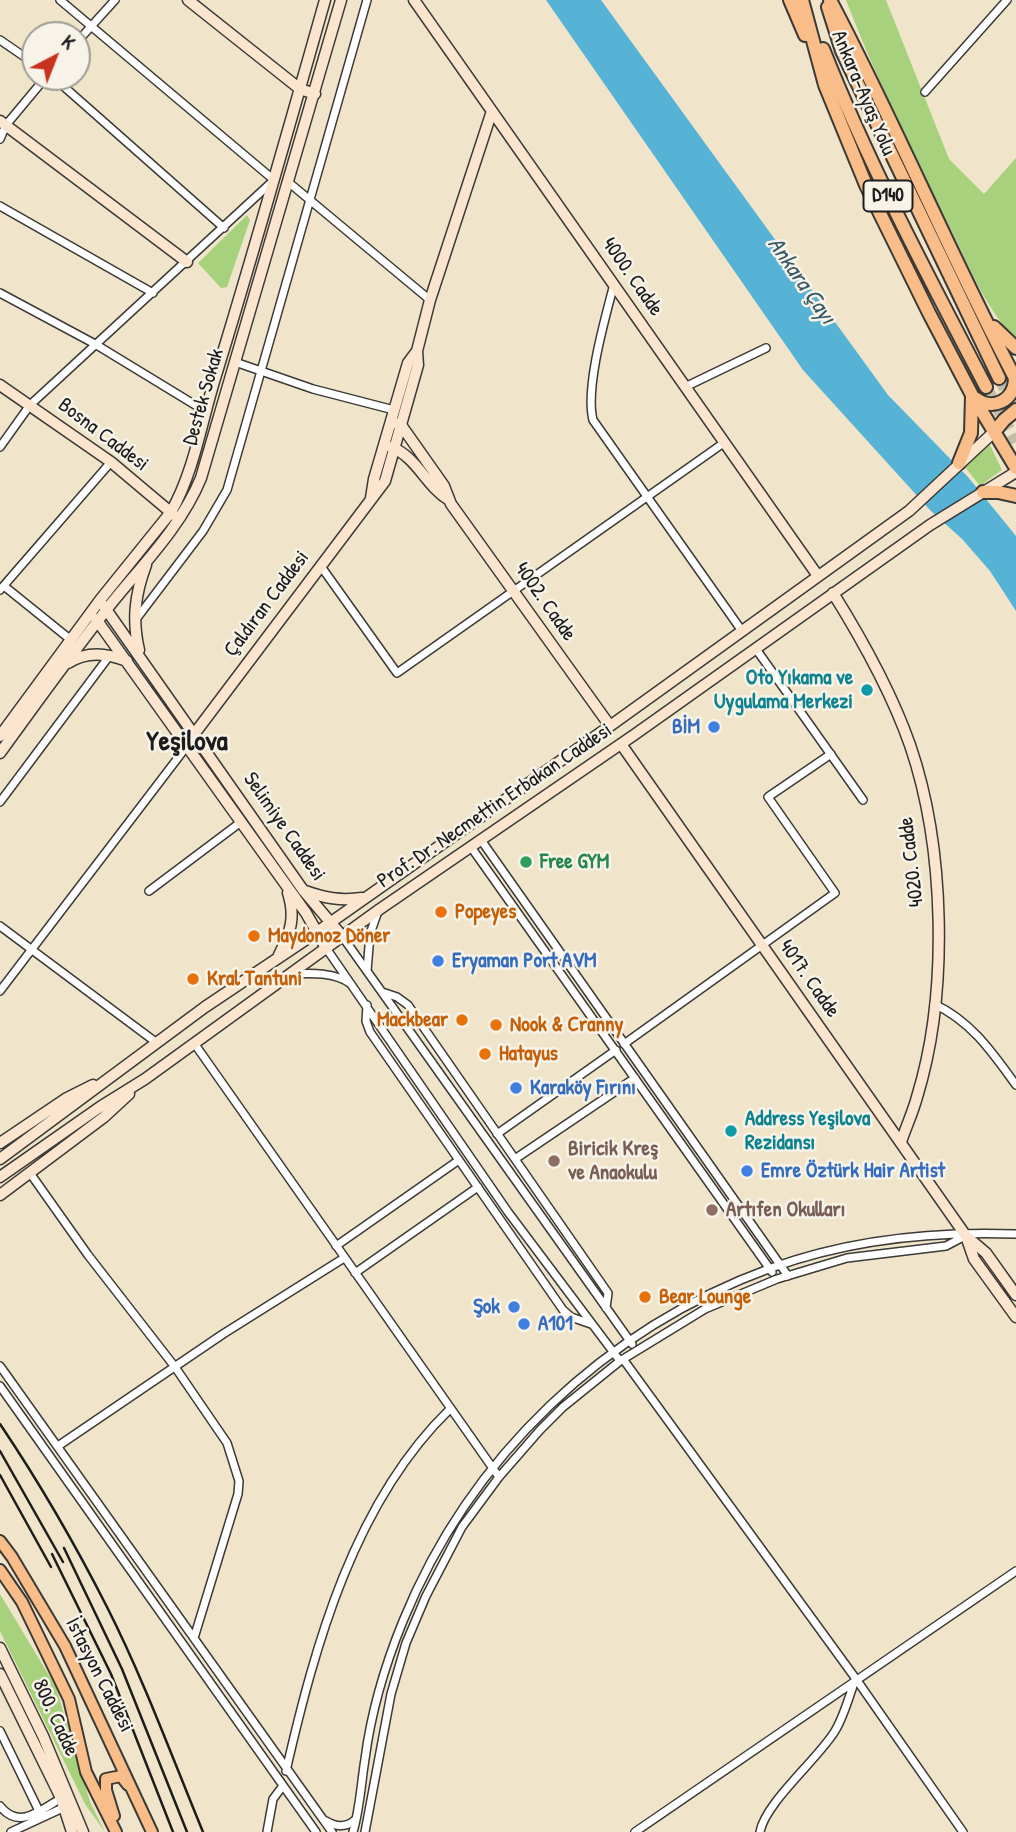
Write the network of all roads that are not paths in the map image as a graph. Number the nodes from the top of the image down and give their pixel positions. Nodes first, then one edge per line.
1 (60, 0) edge
2 (115, 0) edge
3 (188, 0) edge
4 (325, 0) edge
5 (341, 0) edge
6 (368, 0) edge
7 (414, 0) edge
8 (790, 0) edge
9 (803, 0) edge
10 (828, 0) edge
11 (1007, 0) edge
12 (92, 25) junction
13 (0, 40) edge
14 (21, 54) edge
15 (825, 85) junction
16 (300, 89) junction
17 (33, 91) edge
18 (69, 91) edge
19 (925, 92) dead end
20 (315, 93) junction
21 (492, 111) junction
22 (3, 123) edge
23 (0, 139) edge
24 (274, 180) junction
25 (287, 181) junction
26 (311, 201) junction
27 (0, 206) edge
28 (224, 228) junction
29 (187, 262) junction
30 (614, 285) junction
31 (0, 293) edge
32 (153, 293) junction
33 (430, 300) junction
34 (980, 312) junction
35 (95, 344) junction
36 (766, 348) dead end
37 (1016, 348) edge
38 (417, 351) junction
39 (235, 362) junction
40 (261, 371) junction
41 (999, 378) tunnel mouth
42 (1016, 379) edge
43 (0, 385) edge
44 (685, 387) junction
45 (986, 387) tunnel mouth
46 (972, 395) junction
47 (30, 405) junction
48 (394, 410) junction
49 (1016, 410) edge
50 (205, 411) junction
51 (396, 423) junction
52 (995, 431) junction
53 (725, 442) junction
54 (384, 444) junction
55 (0, 447) edge
56 (395, 448) junction
57 (111, 462) junction
58 (959, 463) junction
59 (1016, 470) edge
60 (983, 492) junction
61 (1016, 496) edge
62 (648, 497) junction
63 (371, 498) junction
64 (449, 500) junction
65 (171, 512) junction
66 (180, 520) junction
67 (149, 557) junction
68 (320, 565) junction
69 (818, 576) junction
70 (2, 588) edge
71 (513, 592) junction
72 (833, 593) junction
73 (100, 600) junction
74 (107, 609) junction
75 (94, 617) junction
76 (134, 622) junction
77 (742, 631) junction
78 (71, 640) junction
79 (756, 649) junction
80 (110, 655) junction
81 (141, 657) junction
82 (127, 661) junction
83 (67, 663) junction
84 (610, 726) junction
85 (195, 733) junction
86 (0, 736) edge
87 (621, 744) junction
88 (187, 746) junction
89 (0, 753) edge
90 (831, 754) junction
91 (863, 800) dead end
92 (0, 802) edge
93 (241, 822) junction
94 (481, 840) junction
95 (471, 847) junction
96 (286, 886) junction
97 (303, 890) junction
98 (149, 891) dead end
99 (366, 897) junction
100 (380, 909) junction
101 (329, 922) junction
102 (0, 926) edge
103 (317, 932) junction
104 (342, 936) junction
105 (762, 946) junction
106 (327, 948) junction
107 (32, 950) junction
108 (277, 958) junction
109 (367, 972) junction
110 (291, 974) junction
111 (355, 987) junction
112 (0, 991) edge
113 (381, 992) junction
114 (367, 1004) junction
115 (934, 1004) junction
116 (156, 1044) junction
117 (194, 1044) junction
118 (624, 1044) junction
119 (616, 1050) junction
120 (115, 1074) junction
121 (635, 1078) junction
122 (145, 1079) junction
123 (1016, 1085) edge
124 (497, 1134) junction
125 (901, 1142) junction
126 (0, 1143) edge
127 (2, 1158) edge
128 (515, 1159) junction
129 (459, 1160) junction
130 (30, 1172) junction
131 (0, 1177) edge
132 (478, 1187) junction
133 (0, 1195) edge
134 (1016, 1234) edge
135 (966, 1236) junction
136 (336, 1246) junction
137 (344, 1258) junction
138 (780, 1265) junction
139 (769, 1268) junction
140 (355, 1273) junction
141 (788, 1276) junction
142 (777, 1279) junction
143 (1016, 1295) edge
144 (606, 1308) junction
145 (1016, 1317) edge
146 (592, 1325) junction
147 (629, 1341) junction
148 (636, 1350) junction
149 (612, 1352) junction
150 (621, 1360) junction
151 (0, 1366) edge
152 (175, 1367) junction
153 (0, 1386) edge
154 (450, 1409) junction
155 (58, 1446) junction
156 (491, 1468) junction
157 (499, 1477) junction
158 (0, 1533) edge
159 (0, 1541) edge
160 (12, 1557) junction
161 (0, 1570) edge
162 (1016, 1571) edge
163 (194, 1639) junction
164 (0, 1648) edge
165 (0, 1674) edge
166 (856, 1679) junction
167 (0, 1731) edge
168 (286, 1771) junction
169 (282, 1787) junction
170 (67, 1801) junction
171 (0, 1806) edge
172 (39, 1811) junction
173 (144, 1811) junction
174 (322, 1819) junction
175 (357, 1819) junction
176 (20, 1830) edge
177 (11, 1832) edge
178 (72, 1832) edge
179 (83, 1832) edge
180 (117, 1832) edge
181 (152, 1832) edge
182 (267, 1832) edge
183 (316, 1832) edge
184 (332, 1832) edge
185 (353, 1832) edge
186 (365, 1832) edge
187 (635, 1832) edge
188 (760, 1832) edge
189 (963, 1832) edge

1 - 12 street
2 - 12 street
3 - 16 street
4 - 16 street, Destek Sokak
5 - 20 street, Destek Sokak
6 - 26 street
7 - 21 street, 4000. Cadde
8 - 15 highway
9 - 15 highway
9 - 45 highway, Ankara-Ayaş Yolu / D140
10 - 34 highway
10 - 41 highway, Ankara-Ayaş Yolu / D140
11 - 19 street
12 - 24 street
13 - 14 street
15 - 46 highway
16 - 20 street
16 - 24 street, Destek Sokak
17 - 22 street
18 - 28 street
20 - 25 street, Destek Sokak
21 - 30 street, 4000. Cadde
21 - 33 street
22 - 23 street
22 - 29 street
24 - 28 street
24 - 50 street, Destek Sokak
25 - 26 street
25 - 39 street, Destek Sokak
26 - 33 street
26 - 40 street
27 - 32 street
28 - 29 street
29 - 32 street
30 - 44 street, 4000. Cadde
30 - 62 street
31 - 35 street
32 - 35 street
33 - 38 street
34 - 37 highway
34 - 42 highway
35 - 47 street
35 - 50 street
36 - 44 street
38 - 48 street
38 - 51 street
39 - 40 street
39 - 66 street, Destek Sokak
40 - 48 street
40 - 76 street
42 - 46 highway
43 - 47 street, Bosna Caddesi
44 - 53 street, 4000. Cadde
46 - 52 highway
46 - 58 highway
47 - 55 street
47 - 57 street, Bosna Caddesi
48 - 51 street
49 - 52 highway
50 - 65 street, Destek Sokak
51 - 54 street
51 - 56 street
51 - 64 street, 4002. Cadde
52 - 58 street, Prof. Dr. Necmettin Erbakan Caddesi
52 - 59 highway
53 - 62 street
53 - 69 street, 4000. Cadde
54 - 56 street, 4002. Cadde
54 - 63 street, Çaldıran Caddesi
56 - 63 street, Çaldıran Caddesi
56 - 64 street, 4002. Cadde
57 - 65 street, Bosna Caddesi
57 - 70 street
58 - 69 street, Prof. Dr. Necmettin Erbakan Caddesi
59 - 60 street, Prof. Dr. Necmettin Erbakan Caddesi
60 - 61 highway
60 - 72 street, Prof. Dr. Necmettin Erbakan Caddesi
62 - 71 street
62 - 77 street
63 - 68 street, Çaldıran Caddesi
64 - 71 street, 4002. Cadde
65 - 66 street, Bosna Caddesi
65 - 73 street, Destek Sokak
66 - 67 street, Destek Sokak
67 - 74 street, Destek Sokak
67 - 76 street
68 - 71 street
68 - 85 street, Çaldıran Caddesi
69 - 77 street, Prof. Dr. Necmettin Erbakan Caddesi
70 - 78 street
71 - 84 street, 4002. Cadde
72 - 79 street, Prof. Dr. Necmettin Erbakan Caddesi
72 - 115 street, 4020. Cadde
73 - 74 street, Selimiye Caddesi
73 - 75 street, Destek Sokak
74 - 75 street, Destek Sokak
74 - 81 street, Selimiye Caddesi
75 - 78 street, Destek Sokak
75 - 82 street, Selimiye Caddesi
75 - 83 street, Destek Sokak
76 - 81 street
77 - 84 street, Prof. Dr. Necmettin Erbakan Caddesi
78 - 86 street, Destek Sokak
79 - 87 street, Prof. Dr. Necmettin Erbakan Caddesi
79 - 90 street
80 - 82 street
80 - 83 street
80 - 92 street
81 - 85 street, Selimiye Caddesi
82 - 88 street, Selimiye Caddesi
83 - 89 street, Destek Sokak
84 - 99 street, Prof. Dr. Necmettin Erbakan Caddesi
85 - 97 street, Selimiye Caddesi
87 - 94 street, Prof. Dr. Necmettin Erbakan Caddesi
87 - 105 street, 4017. Cadde
88 - 93 street, Selimiye Caddesi
88 - 107 street
90 - 91 street
90 - 105 street
93 - 96 street, Selimiye Caddesi
93 - 98 street
94 - 95 street, Prof. Dr. Necmettin Erbakan Caddesi
94 - 118 street
95 - 100 street, Prof. Dr. Necmettin Erbakan Caddesi
95 - 119 street
96 - 103 street, Selimiye Caddesi
96 - 108 street
97 - 99 street
97 - 101 street, Selimiye Caddesi
99 - 101 street, Prof. Dr. Necmettin Erbakan Caddesi
100 - 104 street, Prof. Dr. Necmettin Erbakan Caddesi
100 - 109 street
101 - 103 street, Prof. Dr. Necmettin Erbakan Caddesi
101 - 104 street, Selimiye Caddesi
102 - 107 street
103 - 106 street, Selimiye Caddesi
103 - 108 street, Prof. Dr. Necmettin Erbakan Caddesi
104 - 106 street, Prof. Dr. Necmettin Erbakan Caddesi
104 - 109 street
105 - 118 street
105 - 125 street, 4017. Cadde
106 - 110 street, Prof. Dr. Necmettin Erbakan Caddesi
106 - 111 street
107 - 112 street
107 - 116 street
108 - 116 street, Prof. Dr. Necmettin Erbakan Caddesi
109 - 113 street
110 - 111 street
110 - 117 street, Prof. Dr. Necmettin Erbakan Caddesi
111 - 114 street
113 - 124 street
113 - 144 street
114 - 129 street
114 - 146 street
115 - 123 street
115 - 125 street, 4020. Cadde
116 - 120 street, Prof. Dr. Necmettin Erbakan Caddesi
117 - 122 street, Prof. Dr. Necmettin Erbakan Caddesi
117 - 136 street
118 - 138 street
119 - 121 street
119 - 124 street
120 - 126 street
120 - 127 street, Prof. Dr. Necmettin Erbakan Caddesi
121 - 128 street
121 - 139 street
122 - 130 street
122 - 131 street, Prof. Dr. Necmettin Erbakan Caddesi
124 - 128 street
125 - 135 street, 4017. Cadde
128 - 144 street
129 - 132 street
129 - 136 street
130 - 133 street
130 - 152 street
132 - 140 street
132 - 146 street
134 - 135 street
135 - 138 street
135 - 141 street
135 - 143 street, 4017. Cadde
135 - 145 street, 4017. Cadde
136 - 137 street
137 - 140 street
137 - 152 street
138 - 139 street
138 - 141 street
139 - 142 street
139 - 147 street
140 - 154 street
141 - 142 street
142 - 148 street
144 - 147 street
146 - 149 street
147 - 148 street
147 - 149 street
148 - 150 street
149 - 150 street
149 - 156 street
150 - 157 street
150 - 166 street
151 - 155 street
152 - 155 street
152 - 163 street
153 - 169 street
154 - 156 street
154 - 168 street
155 - 163 street
156 - 157 street
156 - 175 street
157 - 186 street
158 - 160 main road
159 - 160 main road, İstasyon Caddesi
160 - 173 main road, İstasyon Caddesi
161 - 180 main road, İstasyon Caddesi
162 - 166 street
163 - 168 street
164 - 170 street, 800. Cadde
165 - 170 street, 800. Cadde
166 - 187 street
166 - 188 street
166 - 189 street
167 - 172 street
168 - 174 street
169 - 182 street
169 - 183 street
170 - 172 street
170 - 176 street
170 - 178 street
170 - 179 street
171 - 172 street
173 - 180 main road
173 - 181 main road, İstasyon Caddesi
174 - 175 street
174 - 184 street
175 - 185 street
176 - 177 street

